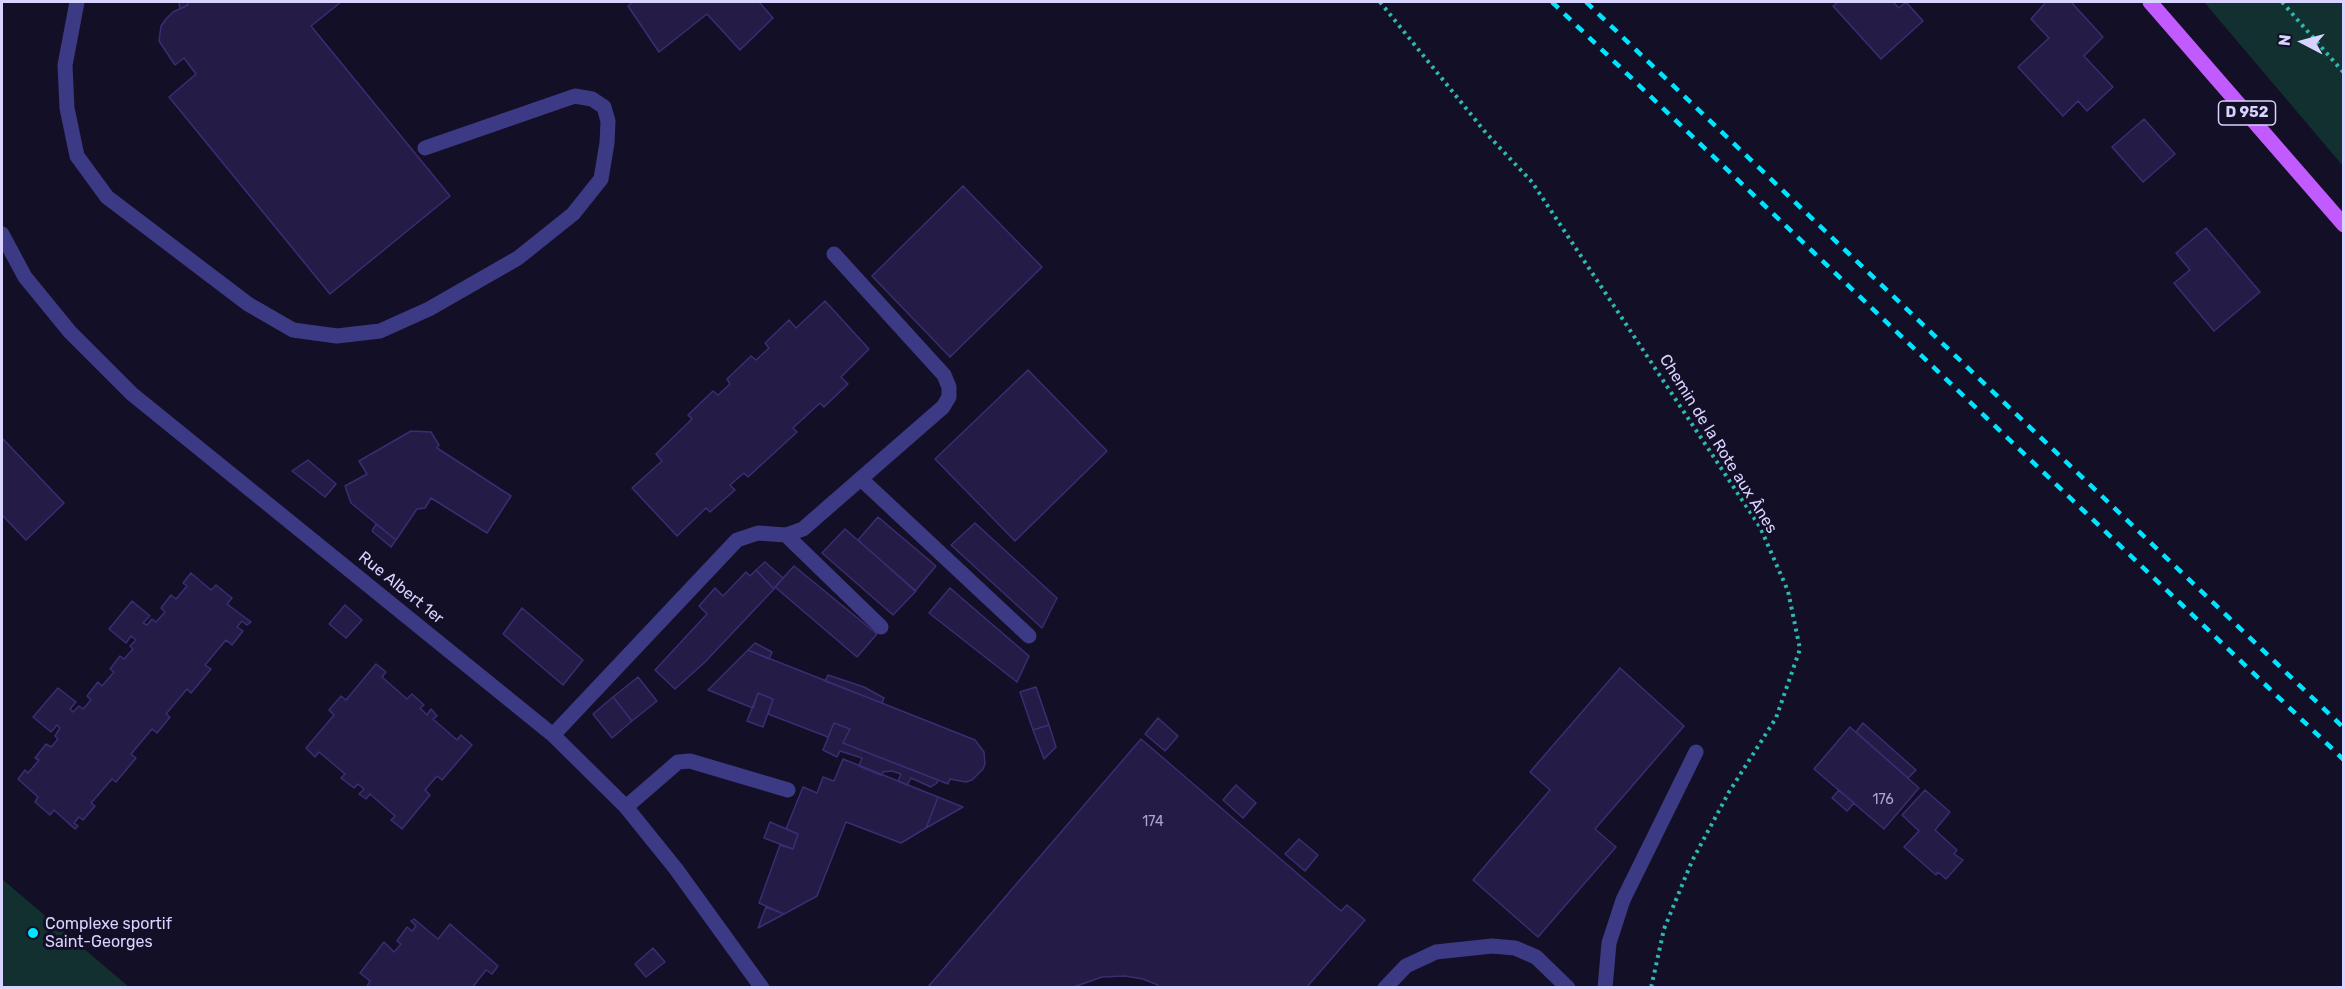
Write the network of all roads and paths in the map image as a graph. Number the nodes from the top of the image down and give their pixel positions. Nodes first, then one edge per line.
1 (77, 2) edge
2 (1380, 2) edge
3 (2150, 2) edge
4 (2282, 2) edge
5 (2343, 73) edge
6 (425, 148) dead end
7 (2343, 225) edge
8 (2, 234) edge
9 (834, 254) dead end
10 (861, 479) junction
11 (786, 535) junction
12 (881, 627) dead end
13 (1029, 636) dead end
14 (553, 735) junction
15 (1696, 752) dead end
16 (788, 790) dead end
17 (626, 807) junction
18 (762, 987) edge
19 (1385, 987) edge
20 (1568, 987) edge
21 (1605, 987) edge
22 (1651, 987) edge

1 - 6 street
2 - 22 path, Chemin de la Rote aux Ânes
3 - 7 main road, D 952
4 - 5 path
8 - 14 street, Rue Albert 1er
9 - 10 street
10 - 11 street
10 - 13 street
11 - 12 street
11 - 14 street
14 - 17 street, Rue Albert 1er
15 - 21 street
16 - 17 street
17 - 18 street, Rue Albert 1er
19 - 20 street

